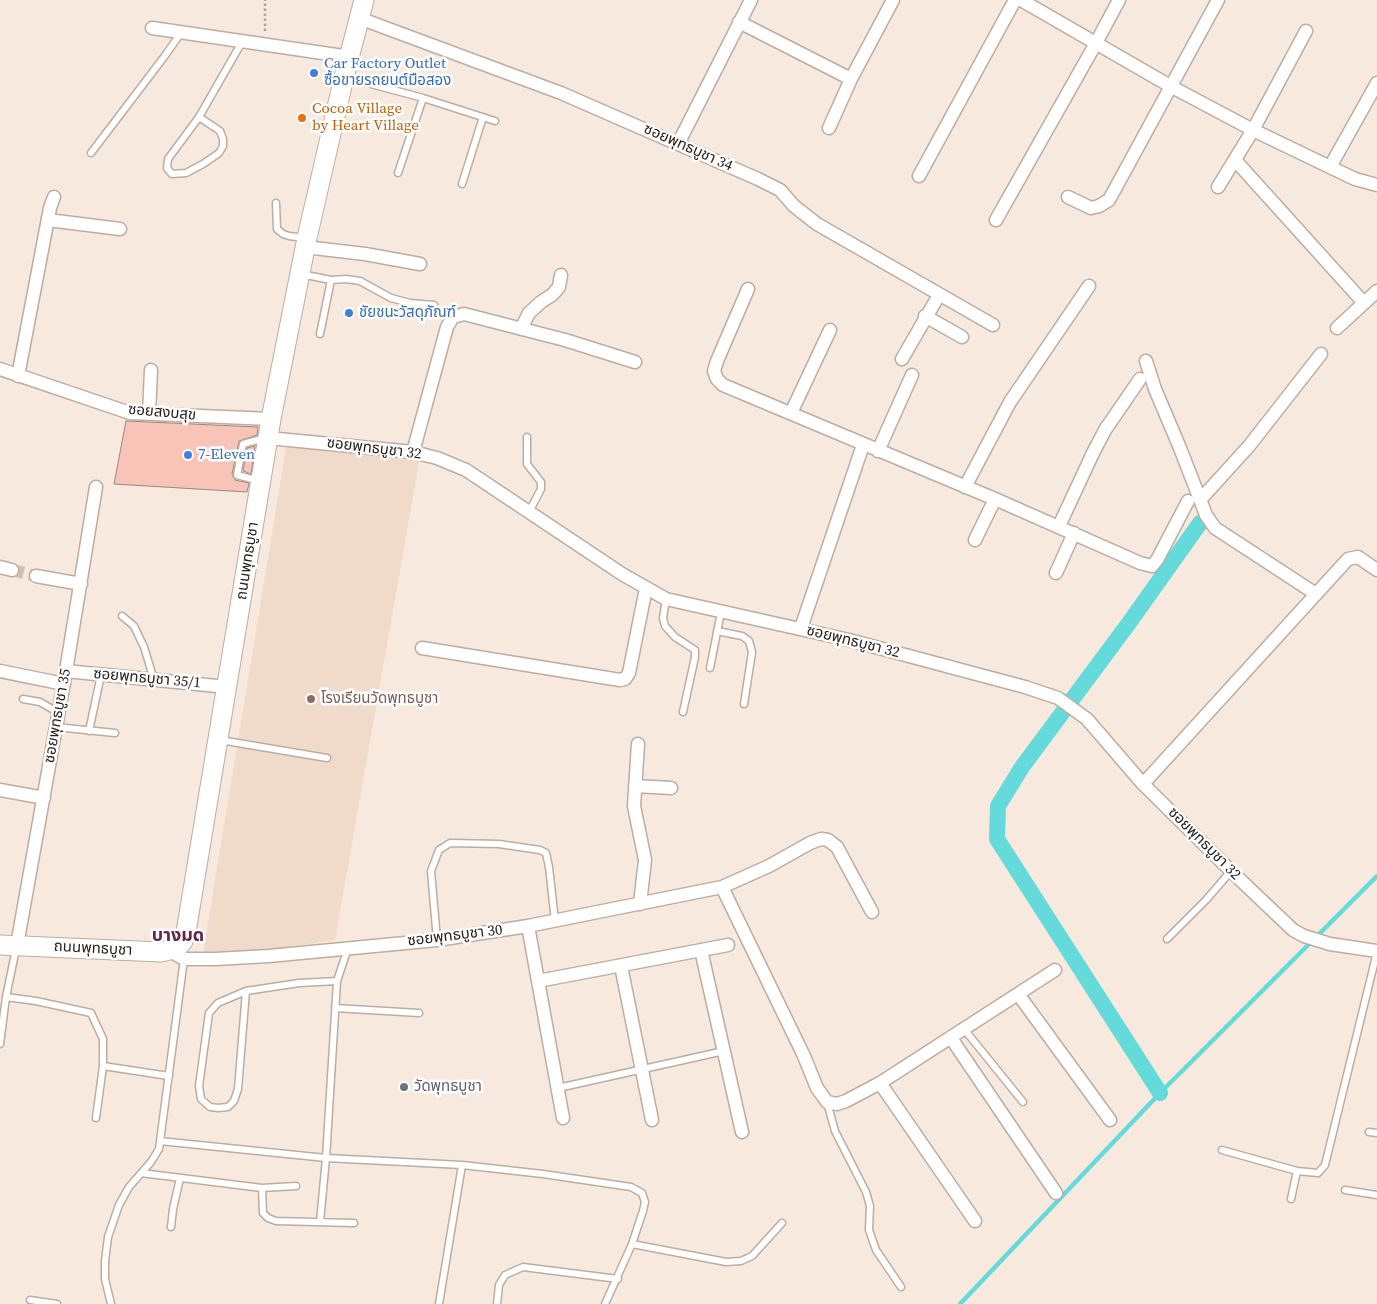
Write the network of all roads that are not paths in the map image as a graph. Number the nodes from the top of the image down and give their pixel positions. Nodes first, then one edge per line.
1 (364, 0) edge
2 (751, 0) edge
3 (894, 0) edge
4 (1015, 0) edge
5 (1021, 0) edge
6 (1119, 0) edge
7 (1218, 0) edge
8 (359, 18) junction
9 (740, 22) junction
10 (152, 28) dead end
11 (1306, 31) dead end
12 (181, 33) junction
13 (242, 42) junction
14 (1096, 43) junction
15 (350, 57) junction
16 (344, 77) junction
17 (851, 79) junction
18 (1377, 83) edge
19 (1172, 87) junction
20 (423, 98) junction
21 (199, 117) junction
22 (483, 117) junction
23 (495, 121) dead end
24 (829, 128) dead end
25 (1253, 130) junction
26 (678, 144) junction
27 (91, 153) dead end
28 (1235, 160) junction
29 (1330, 166) junction
30 (398, 173) dead end
31 (919, 176) dead end
32 (462, 184) dead end
33 (1377, 185) edge
34 (1218, 187) dead end
35 (54, 197) dead end
36 (1068, 197) dead end
37 (276, 203) dead end
38 (48, 220) junction
39 (996, 220) dead end
40 (120, 229) dead end
41 (306, 243) junction
42 (420, 264) dead end
43 (300, 273) junction
44 (561, 275) dead end
45 (331, 280) junction
46 (1089, 286) dead end
47 (748, 289) dead end
48 (1377, 291) edge
49 (939, 295) junction
50 (1364, 303) junction
51 (434, 305) dead end
52 (926, 316) junction
53 (993, 325) dead end
54 (1337, 328) dead end
55 (521, 329) junction
56 (830, 330) dead end
57 (320, 334) dead end
58 (962, 337) dead end
59 (1321, 354) dead end
60 (902, 359) dead end
61 (1146, 361) dead end
62 (635, 362) dead end
63 (0, 369) edge
64 (151, 370) dead end
65 (912, 375) dead end
66 (18, 376) junction
67 (1140, 379) dead end
68 (791, 413) junction
69 (149, 414) junction
70 (271, 419) junction
71 (528, 437) dead end
72 (268, 438) junction
73 (863, 445) junction
74 (878, 451) junction
75 (413, 452) junction
76 (96, 487) dead end
77 (965, 487) junction
78 (995, 499) junction
79 (1194, 500) junction
80 (529, 512) junction
81 (1059, 526) junction
82 (1074, 533) junction
83 (975, 540) dead end
84 (1377, 570) edge
85 (1056, 573) dead end
86 (36, 576) tunnel mouth
87 (81, 584) junction
88 (646, 588) junction
89 (1316, 594) junction
90 (666, 599) junction
91 (721, 612) junction
92 (122, 616) dead end
93 (801, 628) junction
94 (717, 631) junction
95 (422, 648) dead end
96 (710, 668) dead end
97 (0, 672) edge
98 (101, 675) junction
99 (65, 678) junction
100 (154, 680) junction
101 (228, 687) junction
102 (23, 700) dead end
103 (744, 704) dead end
104 (683, 712) dead end
105 (59, 713) junction
106 (56, 728) junction
107 (90, 731) junction
108 (115, 733) dead end
109 (219, 740) junction
110 (638, 744) dead end
111 (327, 758) dead end
112 (1143, 784) junction
113 (636, 786) junction
114 (671, 788) dead end
115 (0, 790) edge
116 (44, 798) junction
117 (1231, 871) junction
118 (722, 887) junction
119 (640, 904) junction
120 (872, 912) dead end
121 (555, 921) junction
122 (528, 926) junction
123 (1167, 938) dead end
124 (437, 940) junction
125 (728, 944) dead end
126 (9, 945) edge
127 (348, 948) junction
128 (702, 950) junction
129 (1377, 951) edge
130 (177, 955) junction
131 (621, 966) junction
132 (1055, 970) dead end
133 (337, 981) junction
134 (538, 981) junction
135 (0, 987) edge
136 (8, 987) junction
137 (246, 991) junction
138 (1018, 994) junction
139 (6, 997) junction
140 (335, 1008) junction
141 (419, 1013) dead end
142 (964, 1029) junction
143 (951, 1038) junction
144 (0, 1044) edge
145 (724, 1051) junction
146 (103, 1066) junction
147 (642, 1069) junction
148 (170, 1076) junction
149 (880, 1083) junction
150 (558, 1088) junction
151 (827, 1102) junction
152 (1023, 1102) dead end
153 (96, 1118) dead end
154 (564, 1118) dead end
155 (652, 1120) dead end
156 (1110, 1120) dead end
157 (742, 1132) dead end
158 (1369, 1132) dead end
159 (1377, 1133) edge
160 (160, 1141) junction
161 (1222, 1150) dead end
162 (326, 1158) junction
163 (462, 1165) junction
164 (1297, 1171) junction
165 (141, 1173) junction
166 (180, 1178) junction
167 (296, 1186) dead end
168 (262, 1188) junction
169 (1344, 1190) dead end
170 (1056, 1193) dead end
171 (1377, 1195) edge
172 (1291, 1199) dead end
173 (975, 1221) dead end
174 (320, 1222) junction
175 (354, 1223) dead end
176 (782, 1223) dead end
177 (171, 1227) dead end
178 (632, 1244) junction
179 (618, 1279) junction
180 (901, 1287) dead end
181 (30, 1300) dead end
182 (57, 1304) edge
183 (111, 1304) edge
184 (439, 1304) edge
185 (497, 1304) edge
186 (605, 1304) edge

1 - 8 main road, ถนนพุทธบูชา
2 - 9 street
3 - 17 street
4 - 31 street
5 - 14 street
6 - 14 street
7 - 19 street
8 - 15 main road, ถนนพุทธบูชา
8 - 26 street, ซอยพุทธบูชา 34
9 - 17 street
9 - 26 street
10 - 12 street
11 - 25 street
12 - 13 street
12 - 27 lane
13 - 15 street
13 - 21 lane
14 - 19 street
14 - 39 street
15 - 16 main road, ถนนพุทธบูชา
16 - 20 lane
16 - 41 main road, ถนนพุทธบูชา
17 - 24 street
18 - 29 street
19 - 25 street
19 - 36 street
20 - 22 lane
20 - 30 lane
21 - 21 lane
22 - 23 lane
22 - 32 lane
25 - 28 street
25 - 29 street
26 - 49 street, ซอยพุทธบูชา 34
28 - 34 street
28 - 50 street
29 - 33 street
35 - 38 street
37 - 41 lane
38 - 40 street
38 - 66 street
41 - 42 street
41 - 43 main road, ถนนพุทธบูชา
43 - 45 lane
43 - 70 main road, ถนนพุทธบูชา
44 - 55 street
45 - 51 lane
45 - 57 lane
46 - 77 street
47 - 68 street
48 - 50 street
49 - 52 street
49 - 53 street, ซอยพุทธบูชา 34
50 - 54 street
52 - 58 street
52 - 60 street
55 - 62 street
55 - 75 street
56 - 68 street
59 - 79 street
61 - 79 street
63 - 66 street, ซอยสงบสุข
64 - 69 street
65 - 74 street
66 - 69 street, ซอยสงบสุข
67 - 81 street
68 - 73 street
69 - 70 street, ซอยสงบสุข
70 - 72 main road, ถนนพุทธบูชา
71 - 80 lane
72 - 75 street, ซอยพุทธบูชา 32
72 - 101 main road, ถนนพุทธบูชา
73 - 74 street
73 - 93 street
74 - 77 street
75 - 80 street, ซอยพุทธบูชา 32
76 - 87 street, ซอยพุทธบูชา 35
77 - 78 street
78 - 81 street
78 - 83 street
79 - 82 street
79 - 89 street
80 - 88 street, ซอยพุทธบูชา 32
81 - 82 street
82 - 85 street
84 - 89 street
86 - 87 street
87 - 99 street, ซอยพุทธบูชา 35
88 - 90 street, ซอยพุทธบูชา 32
88 - 95 street
89 - 112 street
90 - 91 street, ซอยพุทธบูชา 32
90 - 104 lane
91 - 93 street, ซอยพุทธบูชา 32
91 - 94 lane
92 - 100 lane
93 - 112 street, ซอยพุทธบูชา 32
94 - 96 lane
94 - 103 lane
97 - 99 street, ซอยพุทธบูชา 35/1
98 - 99 street, ซอยพุทธบูชา 35/1
98 - 100 street, ซอยพุทธบูชา 35/1
98 - 107 lane
99 - 105 street, ซอยพุทธบูชา 35
100 - 101 street, ซอยพุทธบูชา 35/1
101 - 109 main road, ถนนพุทธบูชา
102 - 105 lane
105 - 106 street, ซอยพุทธบูชา 35
106 - 107 lane
106 - 116 street, ซอยพุทธบูชา 35
107 - 108 lane
109 - 111 lane
109 - 130 main road, ถนนพุทธบูชา
110 - 113 street
112 - 117 street, ซอยพุทธบูชา 32
113 - 114 street
113 - 119 street
115 - 116 street
116 - 126 street, ซอยพุทธบูชา 35
117 - 123 lane
117 - 129 street, ซอยพุทธบูชา 32
118 - 119 street, ซอยพุทธบูชา 30
118 - 120 street, ซอยพุทธบูชา 30
118 - 151 street
119 - 121 street, ซอยพุทธบูชา 30
121 - 122 street, ซอยพุทธบูชา 30
121 - 124 lane
122 - 124 street, ซอยพุทธบูชา 30
122 - 134 street
124 - 127 street, ซอยพุทธบูชา 30
125 - 128 street
126 - 130 main road, ถนนพุทธบูชา
126 - 136 lane
127 - 130 street, ซอยพุทธบูชา 30
127 - 133 lane
128 - 131 street
128 - 145 street
129 - 164 lane
130 - 148 lane
131 - 134 street
131 - 147 street
132 - 138 street
133 - 137 lane
133 - 140 lane
134 - 150 street
135 - 136 lane
136 - 139 lane
137 - 137 lane
138 - 142 street
138 - 156 street
139 - 144 lane
139 - 146 lane
140 - 141 lane
140 - 162 lane
142 - 143 street
142 - 152 lane
143 - 149 street
143 - 170 street
145 - 147 lane
145 - 157 street
146 - 148 lane
146 - 153 lane
147 - 150 lane
147 - 155 street
148 - 160 lane
149 - 151 street
149 - 173 street
150 - 154 street
151 - 180 lane
158 - 159 lane
160 - 162 lane
160 - 165 lane
161 - 164 lane
162 - 163 lane
162 - 174 lane
163 - 178 lane
163 - 184 lane
164 - 172 lane
165 - 166 lane
165 - 183 lane
166 - 168 lane
166 - 177 lane
167 - 168 lane
168 - 174 lane
169 - 171 lane
174 - 175 lane
176 - 178 lane
178 - 179 lane
179 - 185 lane
179 - 186 lane
181 - 182 lane

